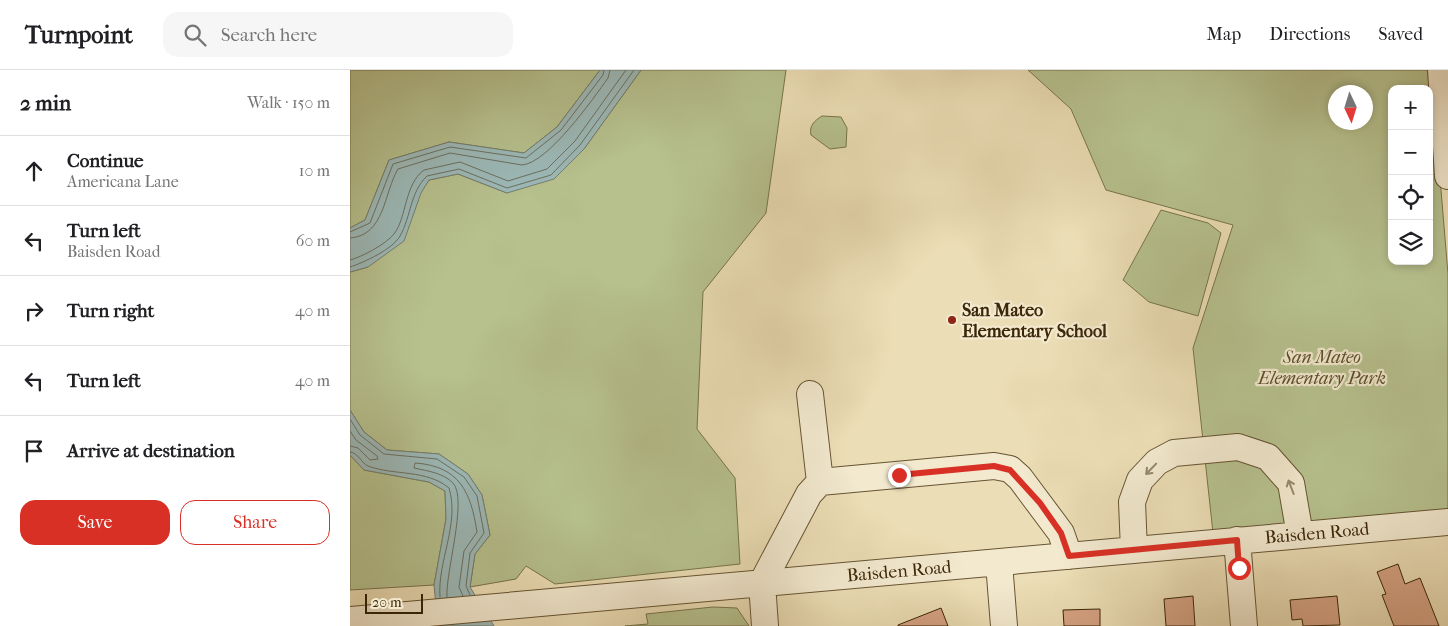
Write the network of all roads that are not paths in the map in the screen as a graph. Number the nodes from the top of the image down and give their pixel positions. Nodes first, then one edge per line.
1 (1441, 70) edge
2 (1448, 167) edge
3 (810, 394) dead end
4 (820, 482) junction
5 (1448, 522) edge
6 (1300, 535) junction
7 (1237, 540) junction
8 (1134, 550) junction
9 (1069, 556) junction
10 (999, 562) junction
11 (762, 583) junction
12 (350, 620) edge
13 (765, 626) edge
14 (1004, 626) edge
15 (1244, 626) edge

1 - 2 street
3 - 4 street
4 - 9 street
4 - 11 street
5 - 6 street, Baisden Road
6 - 7 street, Baisden Road
6 -> 8 street
7 - 8 street, Baisden Road
7 - 15 street
8 - 9 street, Baisden Road
9 - 10 street, Baisden Road
10 - 11 street, Baisden Road
10 - 14 street
11 - 12 street, Baisden Road
11 - 13 street

